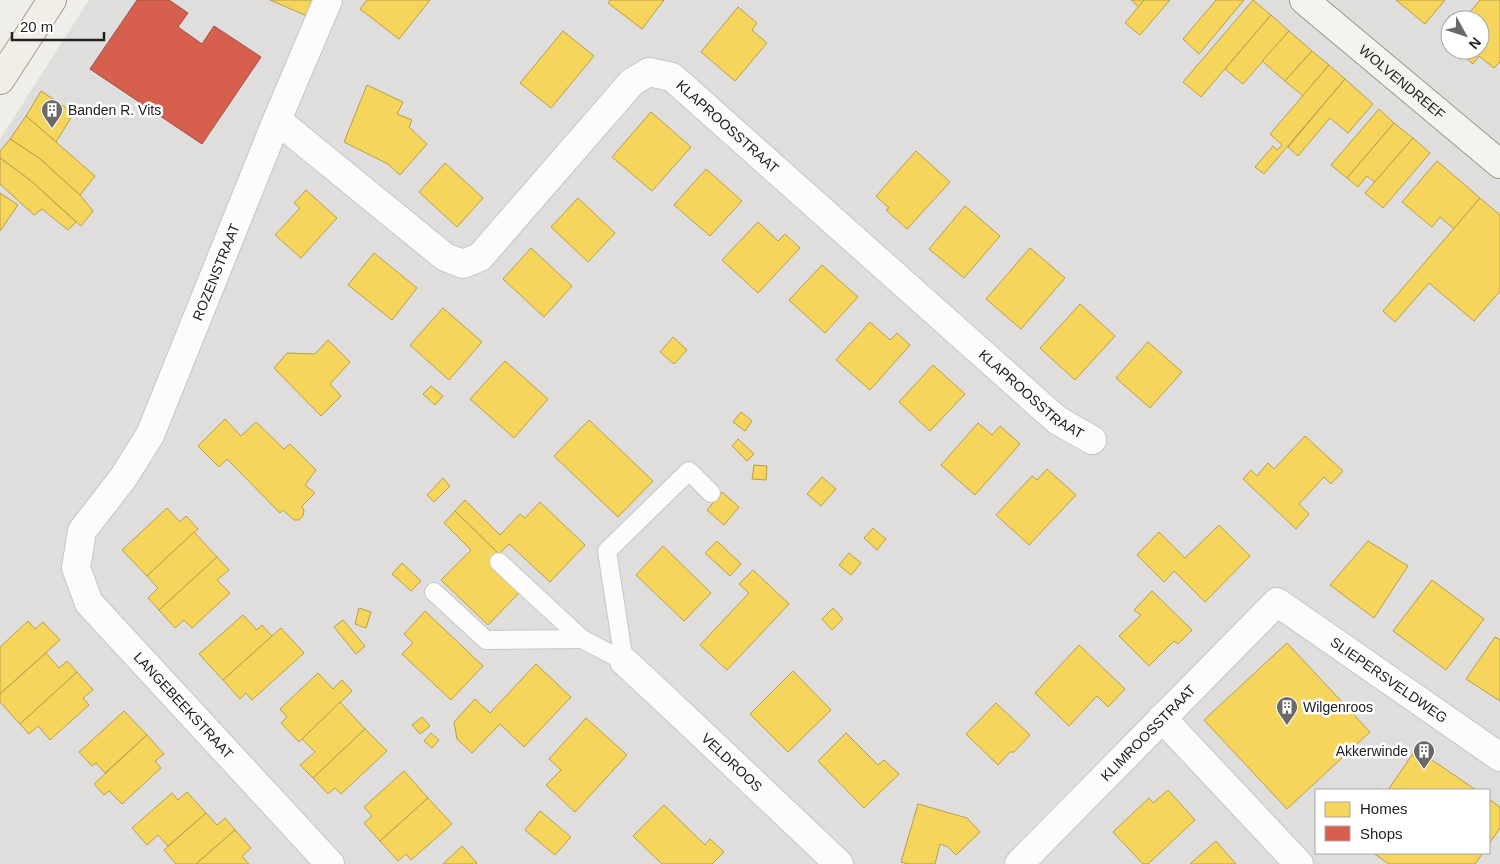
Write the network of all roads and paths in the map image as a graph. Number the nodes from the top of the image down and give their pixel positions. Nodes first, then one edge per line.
1 (52, 0) edge
2 (328, 0) edge
3 (1304, 0) edge
4 (0, 80) edge
5 (278, 120) junction
6 (1500, 164) edge
7 (1092, 440) dead end
8 (711, 493) dead end
9 (82, 531) joint
10 (499, 562) dead end
11 (434, 592) dead end
12 (1277, 602) joint
13 (582, 639) junction
14 (624, 661) junction
15 (1162, 718) junction
16 (1500, 757) edge
17 (330, 864) edge
18 (839, 864) edge
19 (1018, 864) edge
20 (1299, 864) edge

1 - 4 main road
2 - 5 street, ROZENSTRAAT
3 - 6 street, WOLVENDREEF
5 - 7 street, KLAPROOSSTRAAT
5 - 9 street, ROZENSTRAAT
8 - 14 lane
9 - 17 street, LANGEBEEKSTRAAT
10 - 13 lane
11 - 13 lane
12 - 15 street, KLIMROOSSTRAAT
12 - 16 street, SLIEPERSVELDWEG
13 - 14 lane
14 - 18 street, VELDROOS
15 - 19 street, KLIMROOSSTRAAT
15 - 20 street

